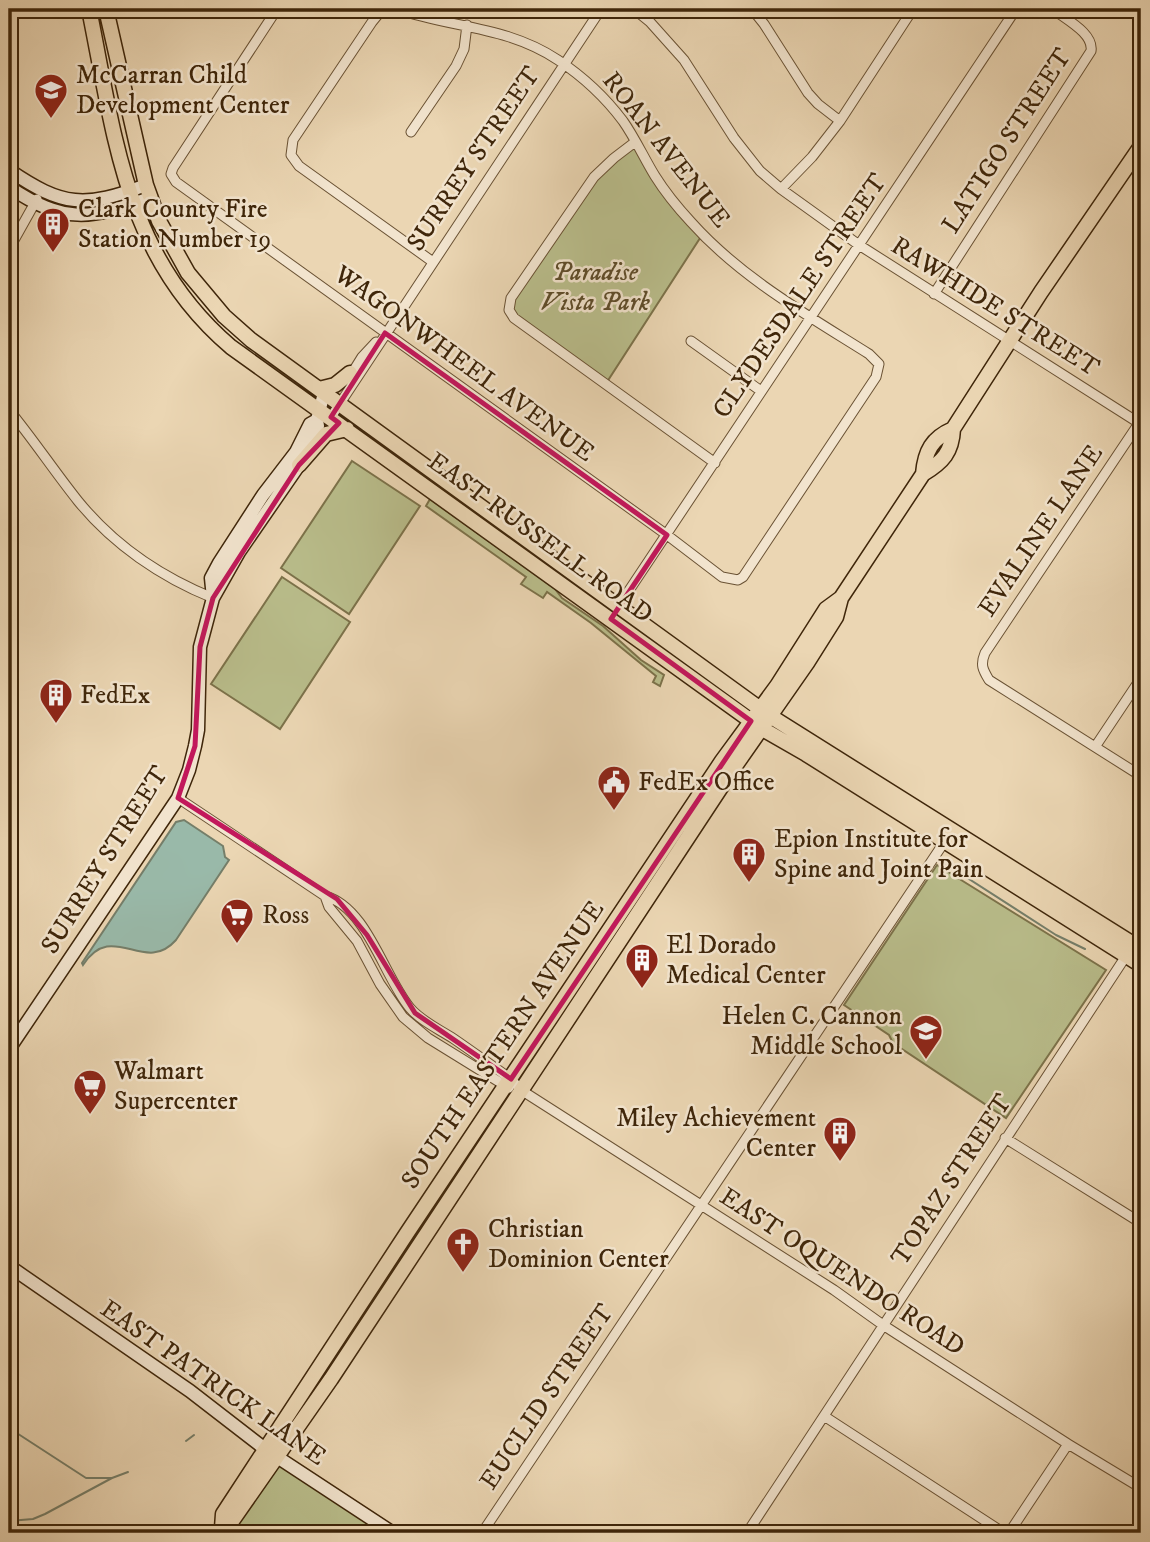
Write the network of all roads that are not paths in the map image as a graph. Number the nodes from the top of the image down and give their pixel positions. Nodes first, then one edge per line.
1 (90, 9) edge
2 (106, 9) edge
3 (114, 9) edge
4 (122, 9) edge
5 (277, 9) edge
6 (385, 9) edge
7 (397, 9) edge
8 (601, 9) edge
9 (634, 9) edge
10 (752, 9) edge
11 (913, 9) edge
12 (1016, 9) edge
13 (1053, 9) edge
14 (467, 25) junction
15 (565, 64) junction
16 (840, 121) junction
17 (411, 132) dead end
18 (635, 142) junction
19 (1141, 146) edge
20 (9, 170) edge
21 (9, 187) edge
22 (781, 189) junction
23 (41, 191) junction
24 (148, 192) junction
25 (130, 198) junction
26 (35, 205) junction
27 (859, 245) junction
28 (9, 249) edge
29 (433, 262) junction
30 (934, 294) junction
31 (811, 317) junction
32 (385, 333) junction
33 (1010, 340) junction
34 (691, 341) dead end
35 (350, 373) junction
36 (322, 391) junction
37 (761, 391) junction
38 (330, 409) junction
39 (9, 410) edge
40 (1140, 421) edge
41 (347, 429) junction
42 (715, 463) junction
43 (299, 466) junction
44 (281, 473) junction
45 (264, 517) junction
46 (667, 535) junction
47 (547, 565) junction
48 (738, 580) joint
49 (212, 598) junction
50 (618, 607) junction
51 (1141, 678) edge
52 (765, 712) junction
53 (756, 725) junction
54 (1095, 747) junction
55 (1141, 776) edge
56 (178, 797) junction
57 (922, 820) junction
58 (948, 836) junction
59 (1137, 948) edge
60 (1141, 965) edge
61 (9, 1049) edge
62 (512, 1085) junction
63 (1005, 1138) junction
64 (702, 1204) junction
65 (1141, 1223) edge
66 (9, 1266) edge
67 (883, 1325) junction
68 (824, 1416) junction
69 (1068, 1444) junction
70 (265, 1448) junction
71 (278, 1457) junction
72 (1141, 1488) edge
73 (220, 1531) edge
74 (393, 1533) edge
75 (481, 1533) edge
76 (747, 1533) edge
77 (1007, 1533) edge

1 - 25 main road, EAST RUSSELL ROAD
2 - 24 main road, EAST RUSSELL ROAD
3 - 4 street
5 - 32 street, WAGONWHEEL AVENUE
6 - 29 street
7 - 14 street, ROAN AVENUE
8 - 15 street, SURREY STREET
9 - 22 street, RAWHIDE STREET
10 - 16 street
11 - 16 street
12 - 27 street, CLYDESDALE STREET
13 - 30 street, LATIGO STREET
14 - 15 street, ROAN AVENUE
14 - 17 street
15 - 18 street, ROAN AVENUE
15 - 29 street, SURREY STREET
16 - 22 street
18 - 31 street, ROAN AVENUE
18 - 42 street
19 - 33 main road, SOUTH EASTERN AVENUE
20 - 23 street
21 - 26 street
22 - 27 street, RAWHIDE STREET
23 - 25 street
23 - 26 street
24 - 25 street
24 - 36 main road, EAST RUSSELL ROAD
25 - 26 street
25 - 38 main road, EAST RUSSELL ROAD
26 - 28 street
27 - 30 street, RAWHIDE STREET
27 - 31 street, CLYDESDALE STREET
29 - 32 street, SURREY STREET
30 - 33 street, RAWHIDE STREET
31 - 37 street, CLYDESDALE STREET
31 - 48 street, ROAN AVENUE
32 - 35 street, SURREY STREET
32 - 38 street, SURREY STREET
32 - 46 street, WAGONWHEEL AVENUE
33 - 40 street, RAWHIDE STREET
33 - 52 main road, SOUTH EASTERN AVENUE
34 - 37 street
35 - 36 main road
35 - 38 street, SURREY STREET
36 - 38 main road, EAST RUSSELL ROAD
37 - 42 street, CLYDESDALE STREET
38 - 41 main road, EAST RUSSELL ROAD
38 - 43 street, SURREY STREET
38 - 44 street, SURREY STREET
38 - 47 main road, EAST RUSSELL ROAD
39 - 49 street
40 - 54 street, EVALINE LANE
41 - 43 main road
41 - 47 main road, EAST RUSSELL ROAD
42 - 46 street, CLYDESDALE STREET
43 - 45 street, SURREY STREET
44 - 45 street
44 - 49 street, SURREY STREET
45 - 49 street, SURREY STREET
46 - 48 street, WAGONWHEEL AVENUE
46 - 50 street, CLYDESDALE STREET
47 - 50 main road, EAST RUSSELL ROAD
47 - 53 main road, EAST RUSSELL ROAD
49 - 56 street, SURREY STREET
50 - 52 main road, EAST RUSSELL ROAD
51 - 54 street
52 - 53 main road, SOUTH EASTERN AVENUE
52 - 57 main road, EAST RUSSELL ROAD
53 - 57 main road, EAST RUSSELL ROAD
53 - 62 main road, SOUTH EASTERN AVENUE
54 - 55 street
56 - 61 street, SURREY STREET
56 - 62 street, EAST OQUENDO ROAD
57 - 58 main road, EAST RUSSELL ROAD
58 - 59 main road, EAST RUSSELL ROAD
58 - 64 street, EUCLID STREET
59 - 60 main road, EAST RUSSELL ROAD
59 - 63 street, TOPAZ STREET
62 - 64 street, EAST OQUENDO ROAD
62 - 70 main road, SOUTH EASTERN AVENUE
62 - 71 main road, SOUTH EASTERN AVENUE
63 - 65 street
63 - 67 street, TOPAZ STREET
64 - 67 street, EAST OQUENDO ROAD
64 - 75 street, EUCLID STREET
66 - 70 street, EAST PATRICK LANE
67 - 68 street, TOPAZ STREET
67 - 69 street, EAST OQUENDO ROAD
68 - 76 street, TOPAZ STREET
68 - 77 street
69 - 72 street, EAST OQUENDO ROAD
69 - 77 street
70 - 71 street, EAST PATRICK LANE
70 - 73 main road, SOUTH EASTERN AVENUE
71 - 73 main road, SOUTH EASTERN AVENUE
71 - 74 street, EAST PATRICK LANE

